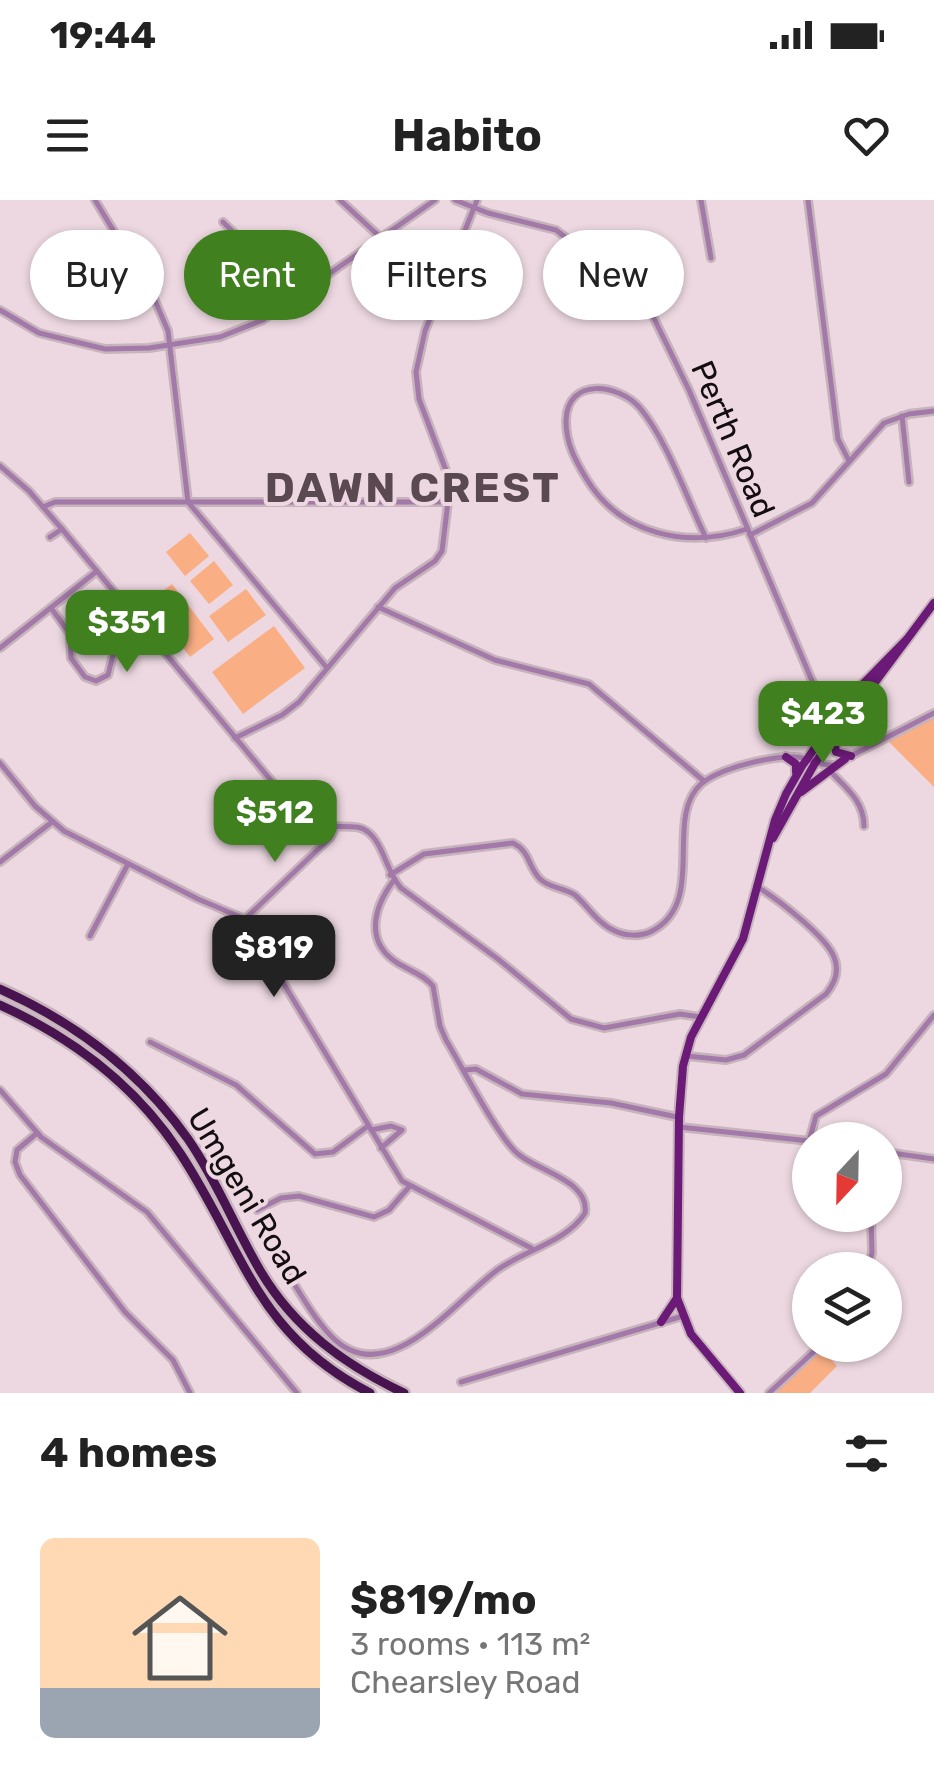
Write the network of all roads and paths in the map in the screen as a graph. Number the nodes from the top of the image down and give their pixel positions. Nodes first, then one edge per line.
1 (95, 200) edge
2 (340, 200) edge
3 (435, 200) edge
4 (455, 200) edge
5 (478, 200) edge
6 (701, 200) edge
7 (808, 200) edge
8 (474, 208) junction
9 (223, 222) dead end
10 (231, 230) edge
11 (372, 230) edge
12 (390, 230) edge
13 (711, 258) dead end
14 (0, 310) edge
15 (259, 320) edge
16 (171, 346) junction
17 (934, 411) edge
18 (902, 416) junction
19 (849, 461) junction
20 (0, 466) edge
21 (909, 482) dead end
22 (188, 502) junction
23 (448, 502) junction
24 (43, 507) junction
25 (62, 529) junction
26 (749, 532) junction
27 (50, 537) dead end
28 (706, 538) junction
29 (98, 571) junction
30 (934, 603) edge
31 (378, 607) junction
32 (51, 608) junction
33 (142, 624) junction
34 (908, 638) junction
35 (0, 648) edge
36 (327, 668) junction
37 (934, 713) edge
38 (835, 719) junction
39 (844, 726) junction
40 (235, 738) junction
41 (834, 738) junction
42 (848, 757) junction
43 (786, 758) junction
44 (811, 761) junction
45 (0, 763) edge
46 (830, 772) junction
47 (795, 777) junction
48 (704, 782) junction
49 (794, 798) junction
50 (52, 822) junction
51 (864, 826) dead end
52 (335, 828) junction
53 (770, 842) junction
54 (0, 862) edge
55 (128, 864) junction
56 (392, 878) junction
57 (756, 886) junction
58 (245, 919) junction
59 (90, 936) dead end
60 (0, 989) edge
61 (0, 1005) edge
62 (934, 1016) edge
63 (701, 1017) junction
64 (150, 1042) dead end
65 (686, 1056) junction
66 (465, 1070) junction
67 (0, 1090) edge
68 (679, 1122) junction
69 (814, 1122) edge
70 (369, 1128) junction
71 (37, 1132) junction
72 (792, 1139) edge
73 (381, 1148) junction
74 (902, 1154) edge
75 (934, 1158) edge
76 (408, 1187) junction
77 (258, 1210) dead end
78 (533, 1249) junction
79 (279, 1260) dead end
80 (677, 1298) junction
81 (683, 1316) junction
82 (661, 1322) junction
83 (802, 1362) edge
84 (460, 1382) dead end
85 (190, 1393) edge
86 (296, 1393) edge
87 (370, 1393) edge
88 (404, 1393) edge
89 (740, 1393) edge
90 (768, 1393) edge

1 - 16 street
2 - 11 street
3 - 12 street
4 - 8 street, Perth Road
5 - 8 street
6 - 13 street
7 - 19 street
8 - 23 street
8 - 26 street, Perth Road
9 - 10 street
14 - 16 street
15 - 16 street
16 - 22 street
17 - 18 street
18 - 19 street
18 - 21 street
19 - 26 street
20 - 24 street
22 - 23 street
22 - 24 street
22 - 36 street
23 - 31 street
24 - 25 street
25 - 27 street
25 - 29 street
26 - 28 street
26 - 38 street, Perth Road
28 - 28 street
29 - 32 street
29 - 33 street
30 - 34 main road
31 - 36 street
31 - 48 street
32 - 33 street
32 - 35 street
33 - 40 street
34 - 38 main road
34 - 39 main road
36 - 40 street
37 - 42 street
38 - 39 street, Perth Road
38 - 44 main road
39 - 41 main road
40 - 52 street
41 - 42 main road
41 - 44 main road
42 - 44 street
42 - 46 main road
43 - 44 street
43 - 47 main road
43 - 48 street
44 - 47 main road
44 - 49 main road
45 - 50 street
46 - 49 main road
46 - 51 street
47 - 53 main road
48 - 56 street
49 - 53 main road
50 - 54 street
50 - 55 street
52 - 56 street
52 - 58 street
53 - 57 main road
55 - 58 street
55 - 59 street
56 - 63 street
56 - 66 street
57 - 63 main road
57 - 65 street
58 - 70 street
60 - 88 highway, Umgeni Road
61 - 87 highway, Umgeni Road
62 - 69 street
63 - 65 main road
64 - 70 street
65 - 68 main road
66 - 68 street
66 - 78 street
67 - 71 street
68 - 72 street
68 - 80 main road
70 - 73 street
70 - 73 street
71 - 85 street
71 - 86 street
73 - 76 street
74 - 75 street
76 - 77 street
76 - 78 street
78 - 79 street
80 - 81 main road
80 - 82 main road
81 - 82 street
81 - 89 main road
82 - 84 street
83 - 90 street

